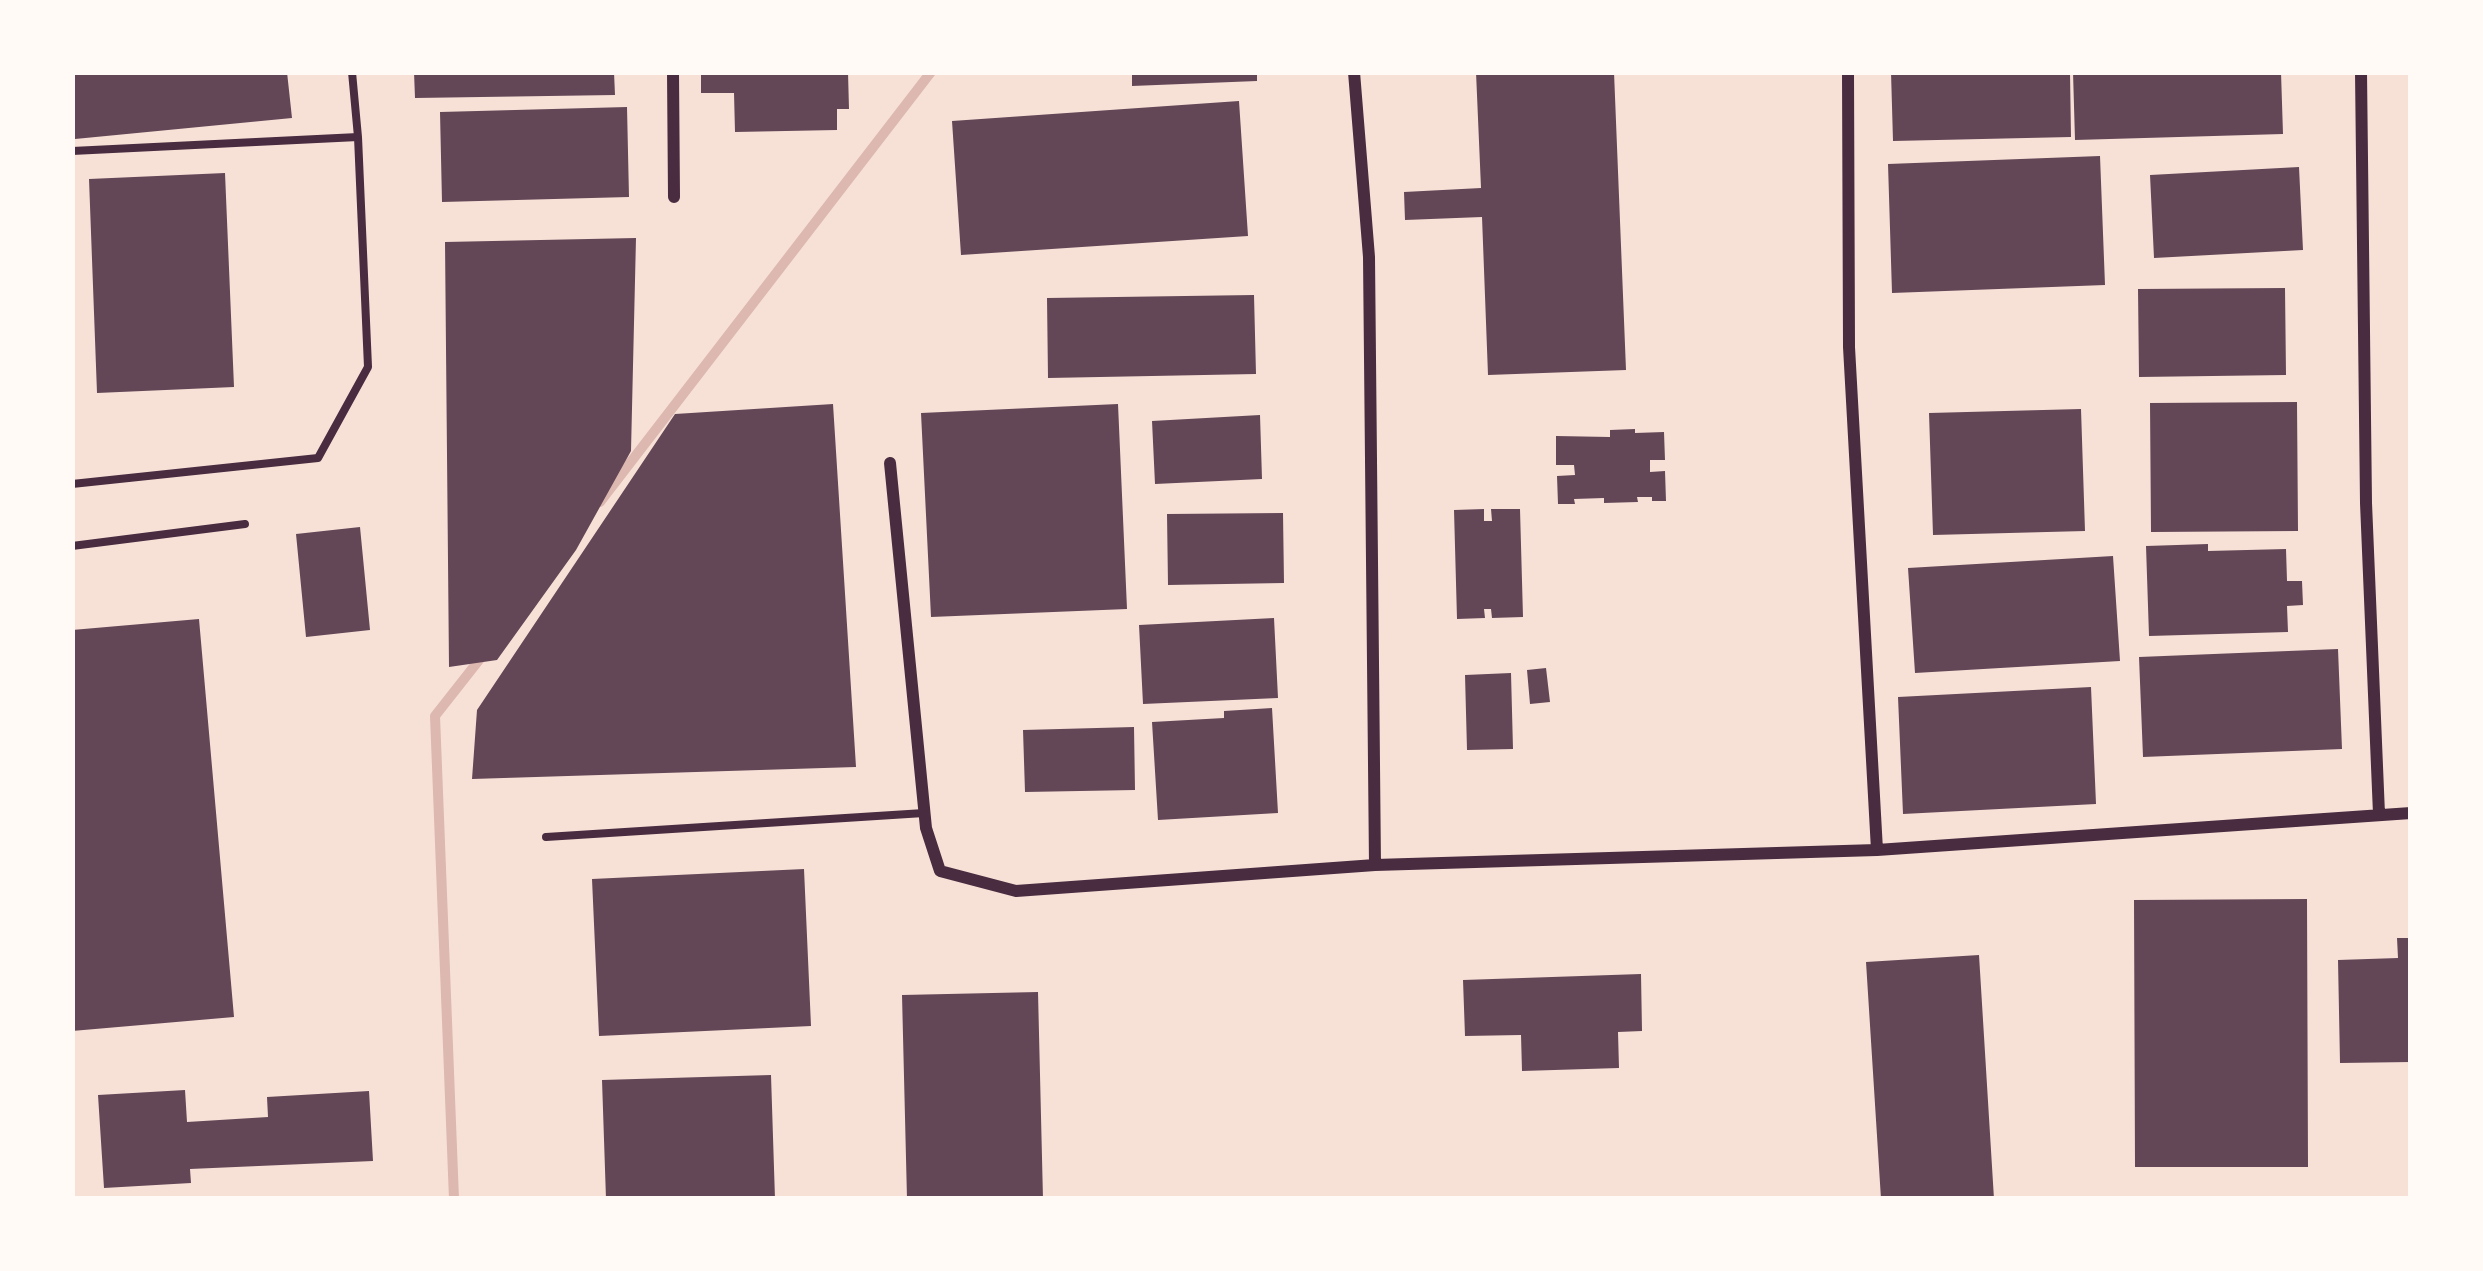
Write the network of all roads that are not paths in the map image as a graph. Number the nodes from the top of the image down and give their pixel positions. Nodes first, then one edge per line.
1 (352, 72) edge
2 (673, 72) edge
3 (1354, 72) edge
4 (1848, 72) edge
5 (2361, 72) edge
6 (358, 137) junction
7 (72, 152) edge
8 (674, 197) dead end
9 (890, 463) dead end
10 (72, 484) edge
11 (244, 524) dead end
12 (72, 546) edge
13 (924, 813) junction
14 (2411, 813) edge
15 (2378, 814) junction
16 (546, 837) dead end
17 (1877, 850) junction
18 (1375, 865) junction

1 - 6 lane
2 - 8 street
3 - 18 street
4 - 17 street
5 - 15 street
6 - 7 lane
6 - 10 lane
9 - 13 street
11 - 12 lane
13 - 16 lane
13 - 18 street
14 - 15 street
15 - 17 street
17 - 18 street

